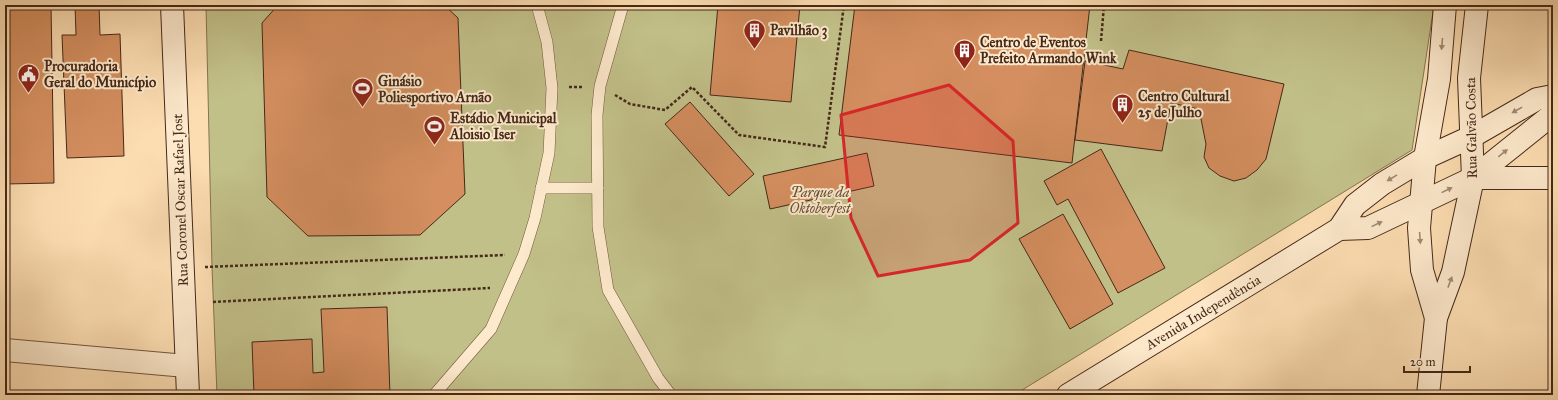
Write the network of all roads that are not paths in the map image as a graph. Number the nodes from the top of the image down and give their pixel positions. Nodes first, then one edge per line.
1 (172, 5) edge
2 (537, 5) edge
3 (622, 5) edge
4 (1445, 5) edge
5 (1477, 5) edge
6 (1553, 96) edge
7 (1553, 114) edge
8 (1472, 137) junction
9 (1425, 158) junction
10 (1473, 178) junction
11 (1553, 178) edge
12 (541, 188) junction
13 (598, 188) junction
14 (1422, 203) junction
15 (1339, 229) junction
16 (1436, 318) junction
17 (5, 350) edge
18 (186, 366) junction
19 (188, 395) edge
20 (434, 395) edge
21 (671, 395) edge
22 (1068, 395) edge
23 (1428, 395) edge

1 - 18 main road, Rua Coronel Oscar Rafael Jost
2 - 12 lane
3 - 13 lane
4 -> 9 main road, Rua Galvão Costa
5 - 8 main road, Rua Galvão Costa
6 -> 8 main road, Avenida Independência
10 -> 7 main road, Avenida Independência
8 - 9 main road, Avenida Independência
8 - 10 main road, Rua Galvão Costa
9 - 14 main road, Rua Galvão Costa
9 -> 15 main road, Avenida Independência
10 - 11 main road
14 -> 10 main road, Avenida Independência
16 -> 10 main road, Rua Galvão Costa
12 - 13 lane
12 - 20 lane
13 - 21 lane
15 -> 14 main road, Avenida Independência
14 -> 16 main road, Rua Galvão Costa
15 - 22 main road, Avenida Independência
16 - 23 main road, Rua Galvão Costa
17 - 18 main road
18 - 19 main road, Rua Coronel Oscar Rafael Jost

